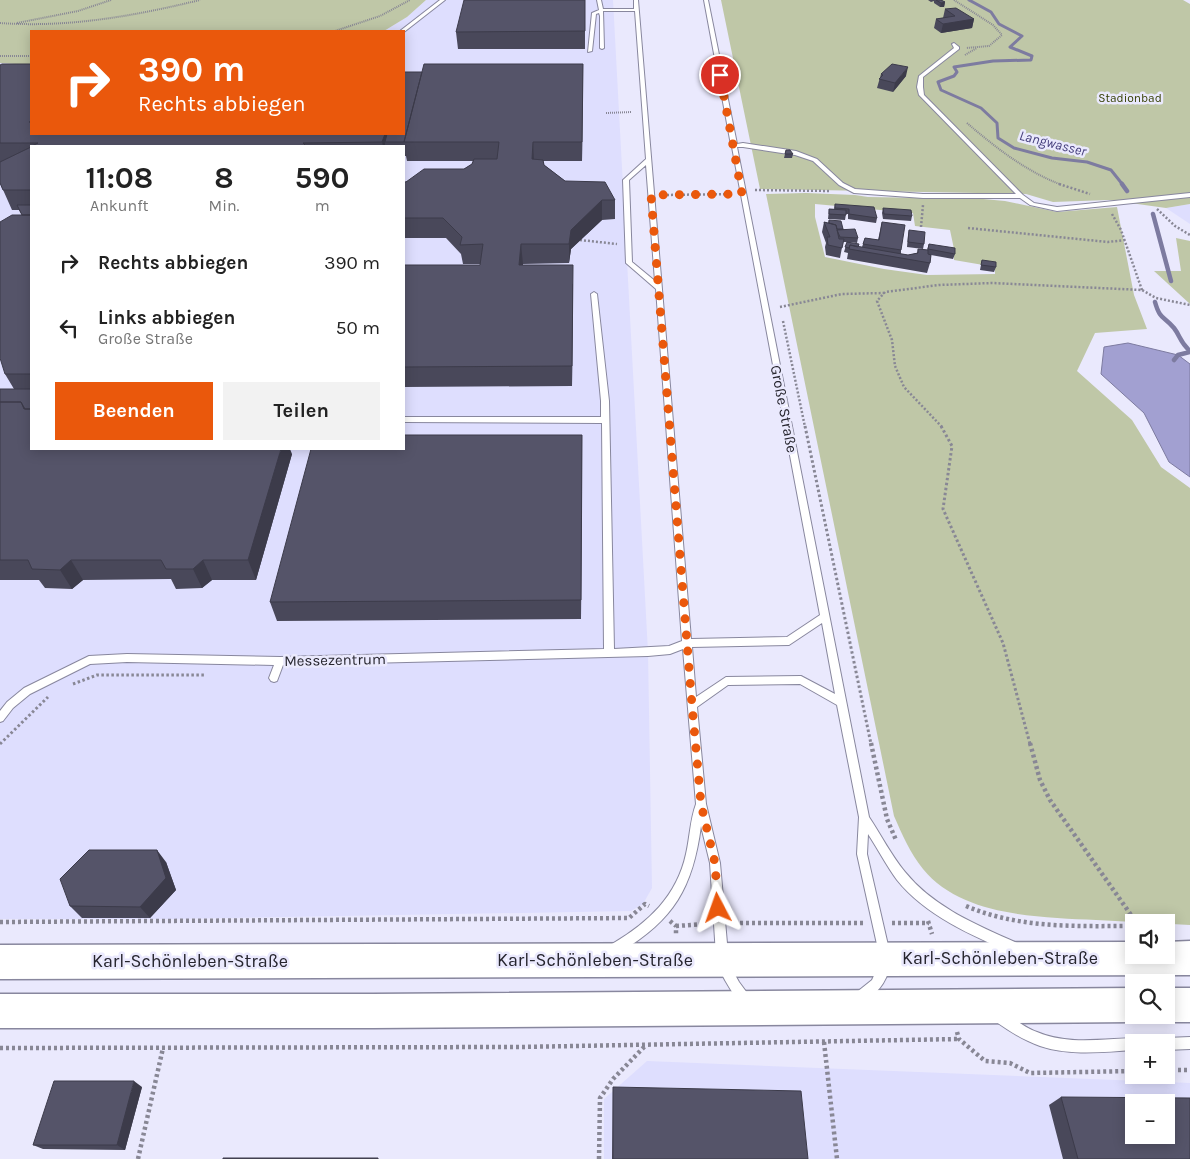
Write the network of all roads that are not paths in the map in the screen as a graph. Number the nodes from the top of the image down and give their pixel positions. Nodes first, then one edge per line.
1 (443, 0) edge
2 (599, 0) edge
3 (706, 0) edge
4 (645, 2) dead end
5 (636, 6) edge
6 (600, 11) junction
7 (403, 30) edge
8 (956, 46) road end
9 (602, 48) dead end
10 (590, 51) dead end
11 (733, 146) junction
12 (648, 159) junction
13 (1190, 195) edge
14 (1021, 196) junction
15 (659, 288) junction
16 (594, 294) dead end
17 (405, 420) edge
18 (605, 420) junction
19 (824, 617) junction
20 (687, 643) junction
21 (609, 652) junction
22 (280, 661) junction
23 (274, 678) dead end
24 (841, 702) junction
25 (692, 705) junction
26 (0, 718) edge
27 (701, 804) junction
28 (864, 817) junction
29 (1038, 958) junction
30 (1190, 958) edge
31 (596, 959) junction
32 (722, 959) junction
33 (885, 959) junction
34 (4, 960) edge
35 (1125, 1005) edge
36 (1175, 1005) edge
37 (1190, 1005) edge
38 (982, 1006) junction
39 (842, 1007) junction
40 (752, 1008) junction
41 (0, 1011) edge
42 (1190, 1043) edge
43 (1125, 1044) edge
44 (1175, 1044) edge

1 - 7 lane
2 - 6 lane
3 - 11 lane, Große Straße
4 - 5 lane
5 - 6 lane
5 - 12 lane
6 - 9 lane
6 - 10 lane
8 - 14 lane
11 - 14 lane
11 - 19 lane, Große Straße
12 - 15 lane
12 - 15 lane
13 - 14 lane
15 - 20 lane
16 - 18 lane
17 - 18 lane
18 - 21 lane
19 - 20 lane, Messezentrum
19 - 24 lane, Große Straße
20 - 21 lane, Messezentrum
20 - 25 lane
21 - 22 lane, Messezentrum
22 - 23 lane
22 - 26 lane, Messezentrum
24 - 25 lane
24 - 28 lane, Große Straße
25 - 27 lane
27 - 31 lane
27 - 32 lane
28 - 29 lane, Große Straße
28 - 33 lane, Große Straße
29 - 30 main road, Karl-Schönleben-Straße
29 - 33 main road, Karl-Schönleben-Straße
31 - 32 main road, Karl-Schönleben-Straße
31 - 34 main road, Karl-Schönleben-Straße
32 - 33 main road, Karl-Schönleben-Straße
32 - 40 lane
33 - 39 lane, Große Straße
35 - 38 main road
36 - 37 main road
38 - 39 main road
38 - 43 lane
39 - 40 main road
40 - 41 main road
42 - 44 lane

